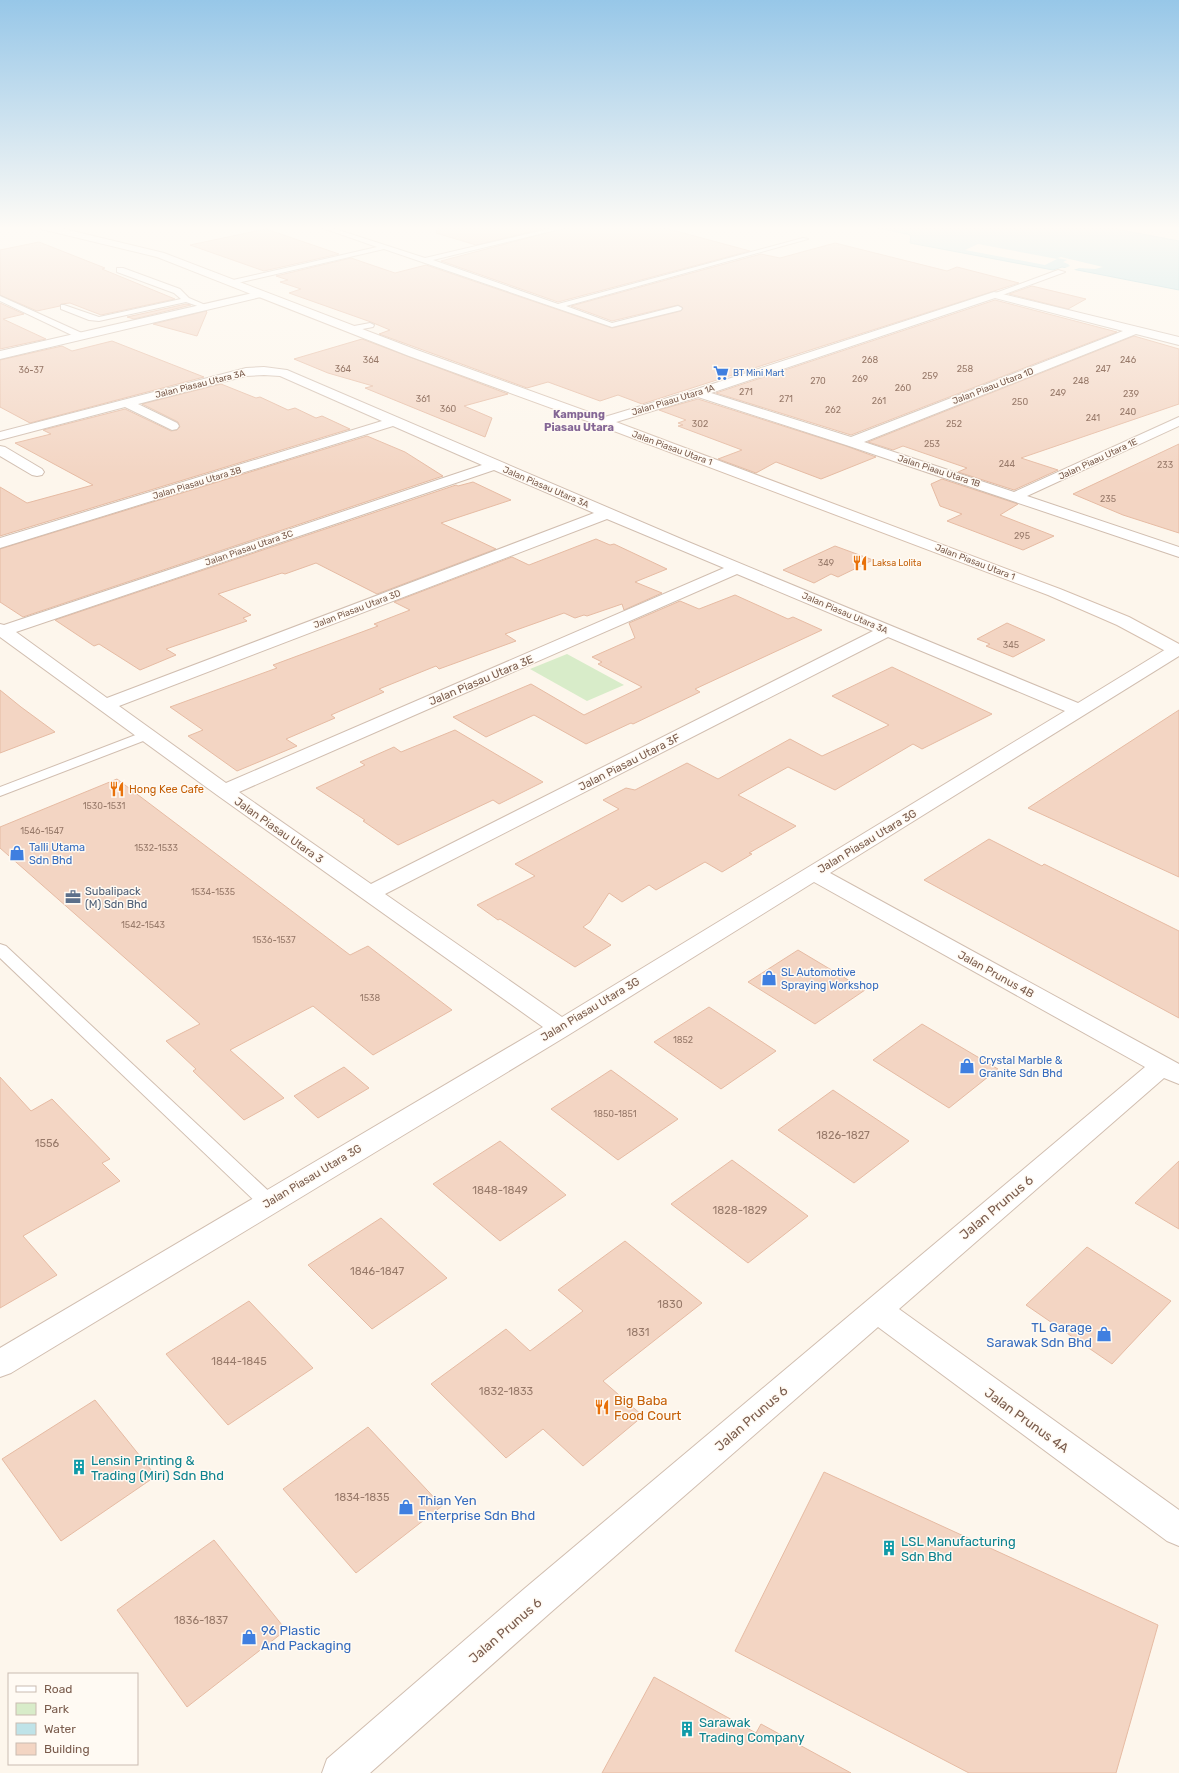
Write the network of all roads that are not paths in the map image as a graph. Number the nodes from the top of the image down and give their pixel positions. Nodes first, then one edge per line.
1 (25, 310) edge
2 (73, 310) edge
3 (141, 310) edge
4 (194, 310) edge
5 (302, 310) edge
6 (569, 310) edge
7 (671, 310) edge
8 (949, 310) edge
9 (1053, 310) edge
10 (370, 325) dead end
11 (352, 329) junction
12 (1135, 330) junction
13 (81, 336) junction
14 (1179, 341) edge
15 (0, 355) edge
16 (698, 393) junction
17 (126, 403) junction
18 (1179, 421) edge
19 (393, 422) junction
20 (603, 422) junction
21 (172, 426) dead end
22 (0, 436) edge
23 (851, 442) junction
24 (0, 450) edge
25 (495, 465) junction
26 (36, 472) dead end
27 (1016, 496) junction
28 (609, 513) junction
29 (0, 543) edge
30 (1179, 552) edge
31 (738, 568) junction
32 (2, 630) edge
33 (887, 631) junction
34 (1178, 651) edge
35 (105, 705) junction
36 (1080, 710) junction
37 (146, 735) junction
38 (224, 791) junction
39 (0, 792) edge
40 (814, 873) junction
41 (370, 894) junction
42 (0, 949) edge
43 (561, 1028) junction
44 (1170, 1071) edge
45 (268, 1202) junction
46 (876, 1310) junction
47 (0, 1364) edge
48 (1179, 1530) edge
49 (341, 1773) edge

1 - 13 lane
2 - 3 lane
4 - 13 street
5 - 11 street, Jalan Piasau Utara 1
6 - 7 lane
8 - 16 street, Jalan Piaau Utara 1A
9 - 12 street
10 - 11 lane
11 - 20 street, Jalan Piasau Utara 1
12 - 14 street
12 - 23 street, Jalan Piaau Utara 1D
13 - 15 street
16 - 20 street, Jalan Piaau Utara 1A
16 - 23 street, Jalan Piaau Utara 1B
17 - 19 street, Jalan Piasau Utara 3A
17 - 21 street
17 - 22 street, Jalan Piasau Utara 3A
18 - 27 street, Jalan Piaau Utara 1E
19 - 25 street, Jalan Piasau Utara 3A
19 - 29 street, Jalan Piasau Utara 3B
20 - 34 street, Jalan Piasau Utara 1
23 - 27 street, Jalan Piaau Utara 1B
24 - 26 street
25 - 28 street, Jalan Piasau Utara 3A
25 - 32 street, Jalan Piasau Utara 3C
27 - 30 street, Jalan Piaau Utara 1B
28 - 31 street, Jalan Piasau Utara 3A
28 - 35 street, Jalan Piasau Utara 3D
31 - 33 street, Jalan Piasau Utara 3A
31 - 38 street, Jalan Piasau Utara 3E
32 - 35 street, Jalan Piasau Utara 3
33 - 36 street, Jalan Piasau Utara 3A
33 - 41 street, Jalan Piasau Utara 3F
34 - 36 street, Jalan Piasau Utara 3G
35 - 37 street, Jalan Piasau Utara 3
36 - 40 street, Jalan Piasau Utara 3G
37 - 38 street, Jalan Piasau Utara 3
37 - 39 lane
38 - 41 street, Jalan Piasau Utara 3
40 - 43 street, Jalan Piasau Utara 3G
40 - 44 street, Jalan Prunus 4B
41 - 43 street, Jalan Piasau Utara 3
42 - 45 lane
43 - 45 street, Jalan Piasau Utara 3G
44 - 46 street, Jalan Prunus 6
45 - 47 street, Jalan Piasau Utara 3G
46 - 48 street, Jalan Prunus 4A
46 - 49 street, Jalan Prunus 6

